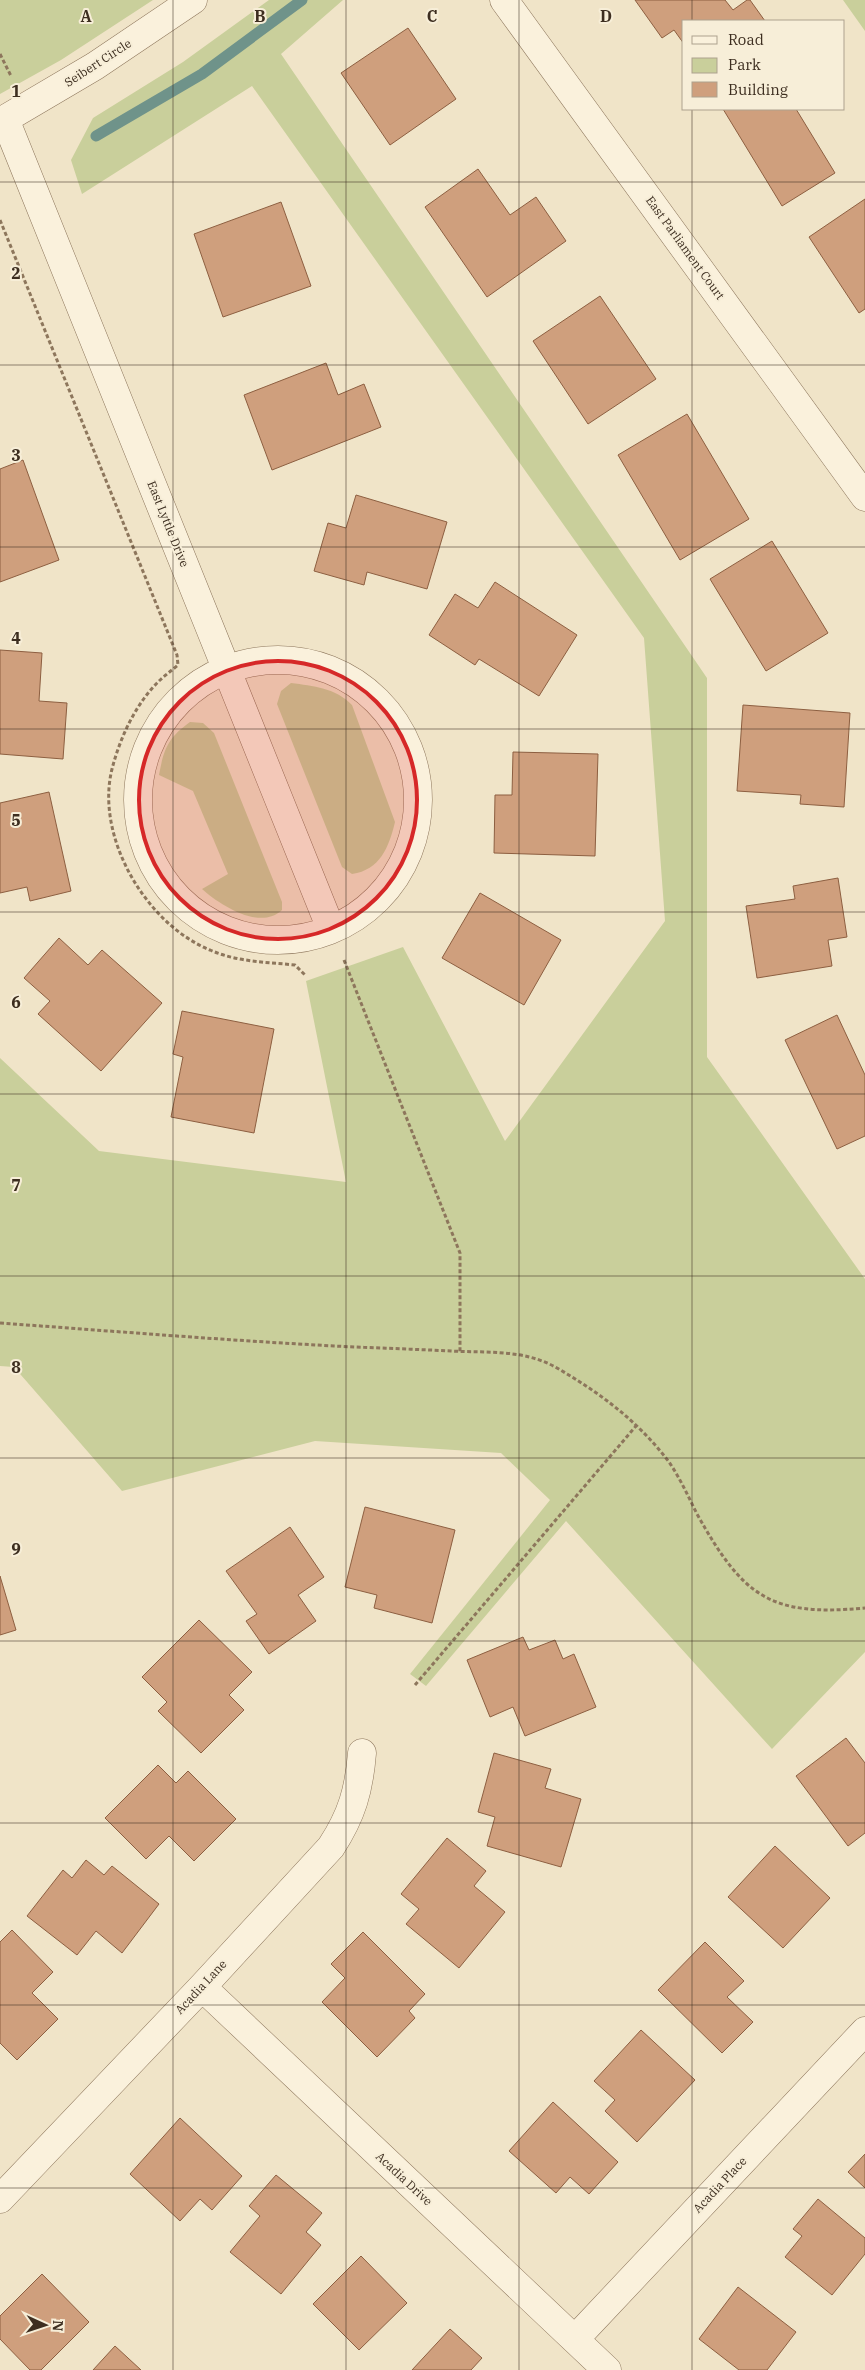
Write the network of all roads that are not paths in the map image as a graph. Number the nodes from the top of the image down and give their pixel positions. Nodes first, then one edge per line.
1 (193, 0) edge
2 (504, 0) edge
3 (3, 121) edge
4 (865, 497) edge
5 (227, 669) junction
6 (331, 930) junction
7 (362, 1752) dead end
8 (202, 1987) junction
9 (865, 2031) edge
10 (0, 2199) edge
11 (575, 2339) junction
12 (607, 2370) edge

1 - 3 street, Seibert Circle
2 - 4 street, East Parliament Court
3 - 5 street, East Lyttle Drive
5 - 6 street, East Lyttle Drive
5 - 6 street
5 - 6 street
7 - 8 street, Acadia Lane
8 - 10 street, Acadia Lane
8 - 11 street, Acadia Drive
9 - 11 street, Acadia Place
11 - 12 street, Acadia Drive

